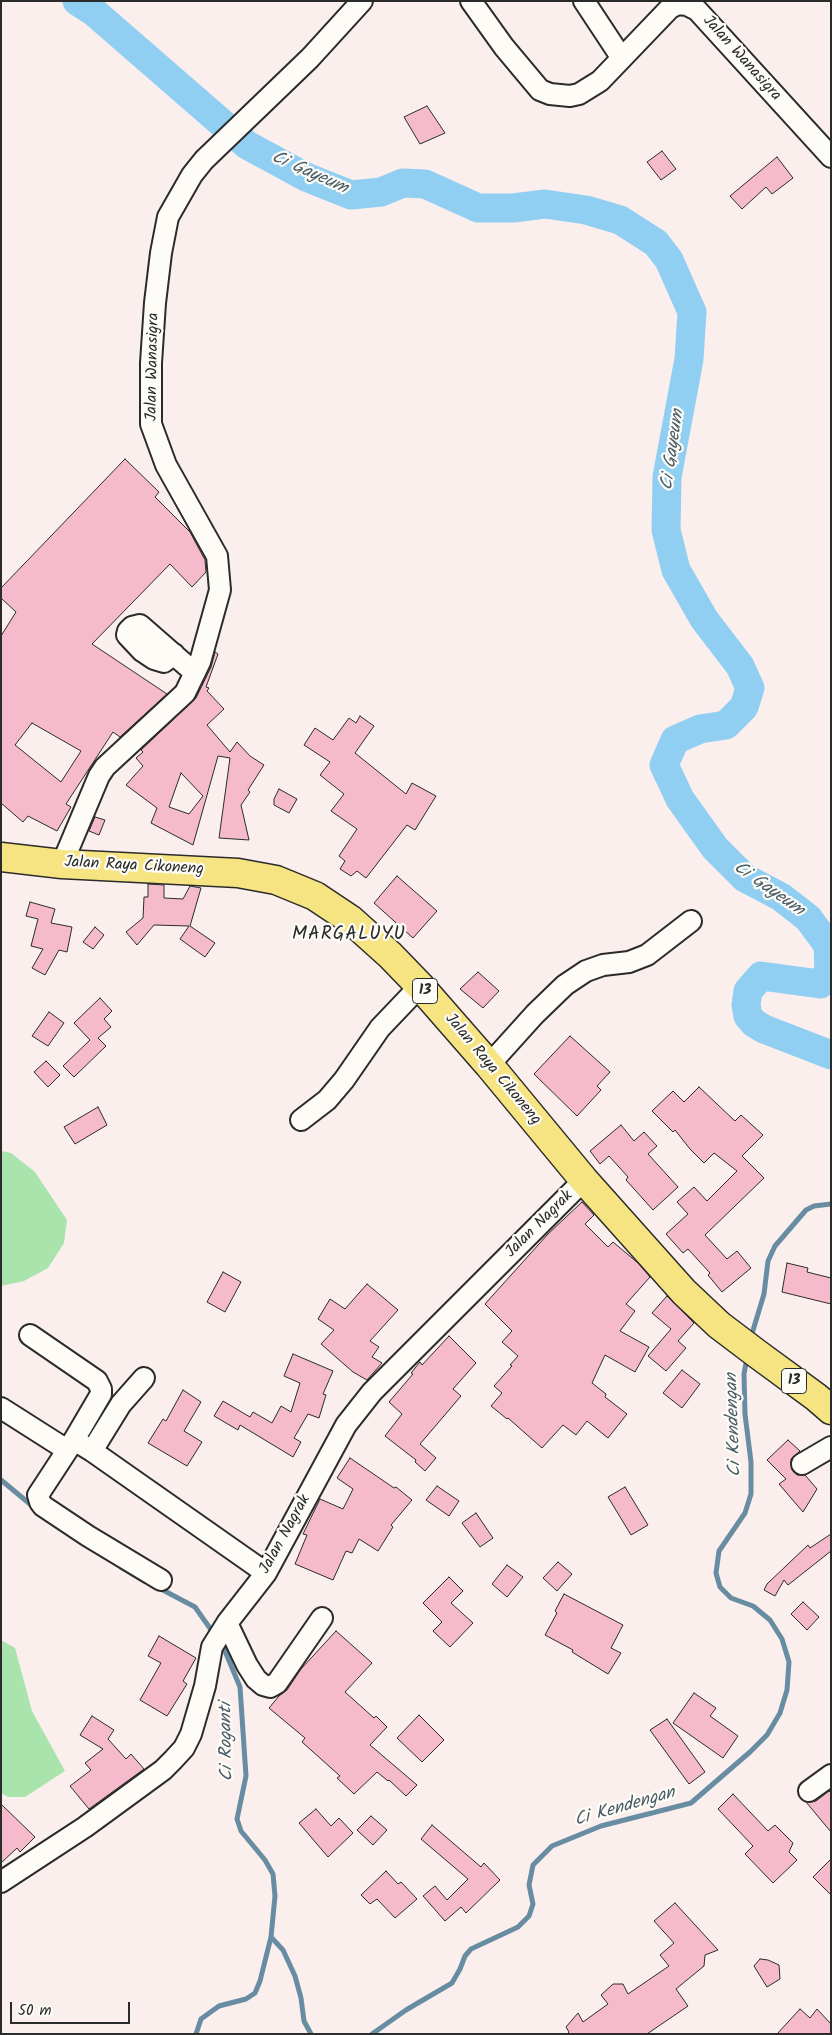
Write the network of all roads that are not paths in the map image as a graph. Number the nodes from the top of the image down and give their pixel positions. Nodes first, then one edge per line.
1 (362, 1) edge
2 (471, 1) edge
3 (584, 1) edge
4 (671, 5) edge
5 (621, 57) junction
6 (831, 157) edge
7 (174, 654) dead end
8 (195, 673) junction
9 (1, 858) edge
10 (62, 864) junction
11 (691, 921) dead end
12 (420, 986) junction
13 (490, 1065) junction
14 (301, 1120) dead end
15 (584, 1180) junction
16 (30, 1335) dead end
17 (144, 1378) dead end
18 (101, 1394) junction
19 (121, 1404) junction
20 (1, 1408) edge
21 (831, 1410) edge
22 (71, 1445) junction
23 (831, 1447) edge
24 (92, 1450) junction
25 (802, 1464) dead end
26 (266, 1573) junction
27 (161, 1580) dead end
28 (322, 1618) dead end
29 (227, 1623) junction
30 (831, 1775) edge
31 (809, 1791) dead end
32 (1, 1882) edge

1 - 8 street, Jalan Wanasigra
2 - 5 street, Jalan Wanasigra
3 - 5 street
4 - 5 street, Jalan Wanasigra
4 - 6 street, Jalan Wanasigra
7 - 8 street
8 - 10 street, Jalan Wanasigra
9 - 10 highway, Jalan Raya Cikoneng / 13
10 - 12 highway, Jalan Raya Cikoneng / 13
11 - 13 street
12 - 13 highway, Jalan Raya Cikoneng / 13
12 - 14 street
13 - 15 highway, Jalan Raya Cikoneng / 13
15 - 21 highway, Jalan Raya Cikoneng / 13
15 - 26 street, Jalan Nagrak
16 - 18 street
17 - 19 street
18 - 19 street
18 - 22 street
19 - 24 street
20 - 22 street
22 - 24 street
22 - 27 street
23 - 25 street
24 - 26 street
26 - 29 street, Jalan Nagrak
28 - 29 street
29 - 32 street, Jalan Nagrak
30 - 31 street

